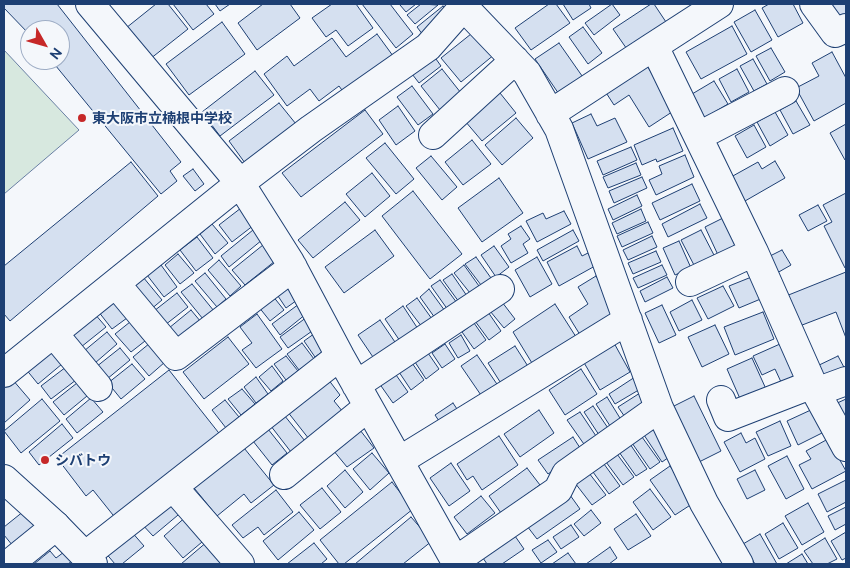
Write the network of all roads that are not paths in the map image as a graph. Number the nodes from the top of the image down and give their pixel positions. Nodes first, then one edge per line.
1 (463, 4) edge
2 (719, 4) edge
3 (814, 4) edge
4 (98, 6) edge
5 (683, 13) edge
6 (846, 28) edge
7 (654, 46) junction
8 (515, 60) junction
9 (785, 91) dead end
10 (550, 114) junction
11 (433, 135) dead end
12 (699, 136) junction
13 (240, 183) junction
14 (754, 252) junction
15 (293, 267) junction
16 (690, 282) dead end
17 (116, 284) junction
18 (500, 289) dead end
19 (628, 320) junction
20 (54, 334) junction
21 (340, 356) junction
22 (4, 373) edge
23 (846, 381) edge
24 (98, 387) dead end
25 (814, 388) junction
26 (362, 396) junction
27 (721, 400) dead end
28 (659, 408) junction
29 (846, 447) edge
30 (398, 461) junction
31 (284, 475) dead end
32 (4, 480) edge
33 (173, 487) junction
34 (56, 526) junction
35 (89, 560) edge
36 (456, 563) edge
37 (9, 564) edge
38 (240, 564) edge
39 (739, 564) edge

1 - 8 street
1 - 13 street
2 - 5 street
3 - 6 street
4 - 13 street
5 - 7 street
7 - 10 street
7 - 12 street
8 - 10 street
8 - 11 street
9 - 12 street
10 - 19 street
12 - 14 street
13 - 15 street
13 - 17 street
14 - 16 street
14 - 25 street
15 - 17 street
15 - 21 street
17 - 20 street
18 - 26 street
19 - 28 street
19 - 30 street
20 - 22 street
20 - 24 street
21 - 26 street
21 - 33 street
23 - 25 street
25 - 27 street
25 - 29 street
26 - 30 street
26 - 31 street
28 - 36 street
28 - 39 street
30 - 36 street
32 - 34 street
33 - 35 street
33 - 38 street
34 - 35 street
34 - 37 street

